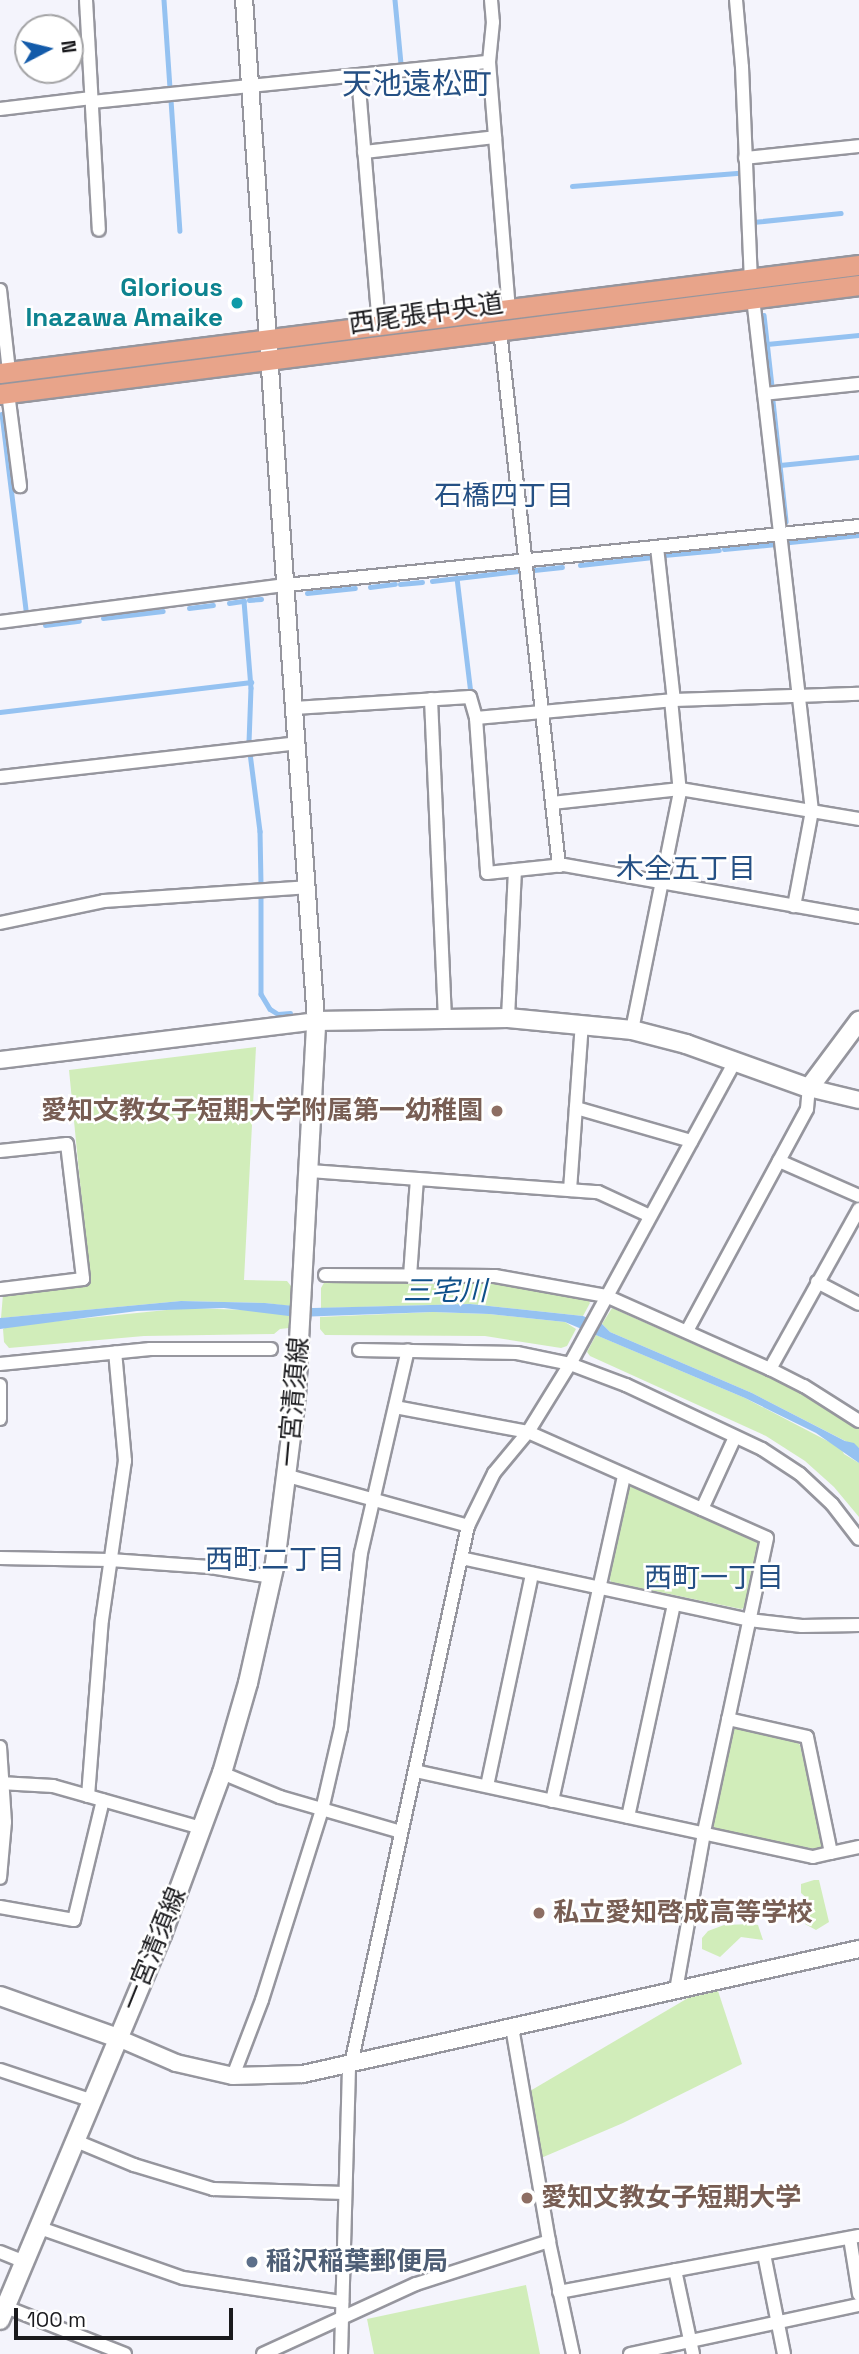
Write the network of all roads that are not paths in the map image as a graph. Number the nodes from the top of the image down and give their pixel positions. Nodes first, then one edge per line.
1 (86, 0) edge
2 (244, 0) edge
3 (491, 0) edge
4 (736, 0) edge
5 (489, 62) junction
6 (358, 76) junction
7 (250, 88) junction
8 (91, 100) junction
9 (0, 109) edge
10 (495, 137) junction
11 (859, 146) edge
12 (364, 152) junction
13 (745, 158) junction
14 (99, 230) dead end
15 (859, 265) edge
16 (859, 285) edge
17 (752, 288) junction
18 (0, 290) edge
19 (509, 308) junction
20 (379, 324) junction
21 (500, 330) junction
22 (268, 338) junction
23 (270, 362) junction
24 (5, 372) edge
25 (859, 384) edge
26 (4, 393) edge
27 (764, 394) junction
28 (20, 486) dead end
29 (859, 526) edge
30 (780, 534) junction
31 (657, 547) junction
32 (525, 560) junction
33 (286, 585) junction
34 (0, 622) edge
35 (859, 694) edge
36 (799, 696) junction
37 (431, 699) junction
38 (673, 700) junction
39 (294, 708) junction
40 (542, 713) junction
41 (476, 718) junction
42 (297, 743) junction
43 (0, 777) edge
44 (680, 789) junction
45 (552, 803) junction
46 (812, 811) junction
47 (859, 819) edge
48 (559, 866) junction
49 (514, 870) junction
50 (663, 883) junction
51 (307, 887) junction
52 (794, 906) junction
53 (859, 917) edge
54 (0, 923) edge
55 (445, 1018) junction
56 (508, 1018) junction
57 (316, 1021) junction
58 (859, 1021) edge
59 (582, 1024) junction
60 (632, 1030) junction
61 (0, 1060) edge
62 (734, 1063) junction
63 (809, 1088) junction
64 (859, 1100) edge
65 (576, 1108) junction
66 (691, 1141) junction
67 (0, 1151) edge
68 (779, 1161) junction
69 (310, 1171) junction
70 (417, 1179) junction
71 (570, 1190) junction
72 (859, 1196) edge
73 (859, 1209) edge
74 (650, 1216) junction
75 (325, 1275) dead end
76 (410, 1276) junction
77 (817, 1282) junction
78 (0, 1289) edge
79 (603, 1301) junction
80 (859, 1304) edge
81 (687, 1331) junction
82 (271, 1349) dead end
83 (359, 1350) dead end
84 (408, 1350) junction
85 (115, 1352) junction
86 (0, 1364) edge
87 (570, 1364) junction
88 (770, 1369) junction
89 (0, 1385) edge
90 (395, 1407) junction
91 (0, 1419) edge
92 (859, 1421) edge
93 (528, 1432) junction
94 (735, 1437) junction
95 (624, 1475) junction
96 (288, 1476) junction
97 (374, 1499) junction
98 (702, 1509) junction
99 (468, 1526) junction
100 (859, 1539) edge
101 (461, 1558) junction
102 (0, 1559) edge
103 (110, 1560) junction
104 (532, 1574) junction
105 (272, 1577) junction
106 (599, 1588) junction
107 (674, 1604) junction
108 (749, 1620) junction
109 (859, 1625) edge
110 (728, 1719) junction
111 (0, 1747) edge
112 (415, 1770) junction
113 (222, 1773) junction
114 (2, 1783) edge
115 (487, 1786) junction
116 (88, 1796) junction
117 (103, 1800) junction
118 (552, 1801) junction
119 (322, 1810) junction
120 (628, 1817) junction
121 (201, 1828) junction
122 (401, 1832) junction
123 (704, 1833) junction
124 (859, 1847) edge
125 (831, 1853) junction
126 (0, 1878) edge
127 (0, 1907) edge
128 (859, 1949) edge
129 (676, 1990) junction
130 (0, 1996) edge
131 (512, 2027) junction
132 (118, 2038) junction
133 (350, 2064) junction
134 (0, 2070) edge
135 (233, 2076) junction
136 (93, 2101) junction
137 (76, 2141) junction
138 (345, 2193) junction
139 (40, 2228) junction
140 (855, 2237) edge
141 (548, 2241) junction
142 (0, 2252) edge
143 (764, 2254) junction
144 (25, 2262) junction
145 (675, 2270) junction
146 (559, 2292) junction
147 (859, 2294) edge
148 (859, 2305) edge
149 (342, 2309) junction
150 (3, 2314) edge
151 (778, 2323) junction
152 (692, 2348) edge
153 (125, 2354) edge
154 (263, 2354) edge
155 (341, 2354) edge
156 (573, 2354) edge
157 (630, 2354) edge
158 (784, 2354) edge

1 - 8 street
2 - 7 street
3 - 5 street
4 - 13 street
5 - 6 street
5 - 10 street
6 - 7 street
6 - 12 street
7 - 8 street
7 - 22 street
8 - 9 street
8 - 14 street
10 - 12 street
10 - 19 street
11 - 13 street
12 - 20 street
13 - 17 street
15 - 17 main road, 西尾張中央道
16 - 17 main road, 西尾張中央道
17 - 19 main road, 西尾張中央道
17 - 21 main road, 西尾張中央道
17 - 27 street
18 - 24 street
19 - 20 main road, 西尾張中央道
20 - 22 main road, 西尾張中央道
21 - 23 main road, 西尾張中央道
21 - 32 street
22 - 23 street
22 - 24 main road, 西尾張中央道
23 - 26 main road, 西尾張中央道
23 - 33 street
25 - 27 street
26 - 28 street
27 - 30 street
29 - 30 street
30 - 31 street
30 - 36 street
31 - 32 street
31 - 38 street
32 - 33 street
32 - 40 street
33 - 34 street
33 - 39 street
35 - 36 street
36 - 38 street
36 - 46 street
37 - 39 street
37 - 41 street
37 - 55 street
38 - 40 street
38 - 44 street
39 - 42 street
40 - 41 street
40 - 45 street
41 - 49 street
42 - 43 street
42 - 51 street
44 - 45 street
44 - 46 street
44 - 50 street
45 - 48 street
46 - 47 street
46 - 52 street
48 - 49 street
48 - 50 street
49 - 56 street
50 - 52 street
50 - 60 street
51 - 54 street
51 - 57 street
52 - 53 street
55 - 56 main road
55 - 57 main road
56 - 59 main road
57 - 61 street
57 - 69 main road, 一宮清須線
58 - 63 main road
59 - 60 main road
59 - 65 street
60 - 62 main road
62 - 63 main road
62 - 66 street
63 - 64 street
63 - 68 street
65 - 66 street
65 - 71 street
66 - 74 street
67 - 78 street
68 - 72 street
68 - 81 street
69 - 70 street
69 - 96 main road, 一宮清須線
70 - 71 street
70 - 76 street
71 - 74 street
73 - 77 street
74 - 79 street
75 - 76 street
76 - 79 street
77 - 80 street
77 - 88 street
79 - 81 street
79 - 87 street
81 - 88 street
82 - 85 street
83 - 84 street
84 - 87 street
84 - 90 street
85 - 86 street
85 - 103 street
87 - 93 street
87 - 94 street
88 - 92 street
89 - 91 street
90 - 93 street
90 - 97 street
93 - 95 street
93 - 99 street
94 - 98 street
94 - 100 street
95 - 98 street
95 - 106 street
96 - 97 street
96 - 105 main road, 一宮清須線
97 - 99 street
97 - 119 street
98 - 108 street
99 - 101 street
101 - 104 street
101 - 112 street
102 - 103 street
103 - 105 street
103 - 116 street
104 - 106 street
104 - 115 street
105 - 113 main road, 一宮清須線
106 - 107 street
106 - 118 street
107 - 108 street
107 - 120 street
108 - 109 street
108 - 110 street
110 - 123 street
110 - 125 street
111 - 114 street
112 - 115 street
112 - 122 street
113 - 119 street
113 - 121 main road, 一宮清須線
114 - 116 street
114 - 126 street
115 - 118 street
116 - 117 street
117 - 121 street
117 - 127 street
118 - 120 street
119 - 122 street
119 - 135 street
120 - 123 street
121 - 132 main road, 一宮清須線
122 - 133 street
123 - 125 street
123 - 129 street
124 - 125 street
128 - 129 street
129 - 131 street
130 - 132 main road
131 - 133 street
131 - 141 street
132 - 135 street
132 - 136 main road, 一宮清須線
133 - 135 street
133 - 138 street
134 - 136 street
136 - 137 main road, 一宮清須線
137 - 138 street
137 - 139 main road, 一宮清須線
138 - 149 street
139 - 144 main road, 一宮清須線
139 - 149 street
140 - 143 street
140 - 147 street
141 - 146 street
141 - 149 street
142 - 144 street
143 - 145 street
143 - 151 street
144 - 150 main road, 一宮清須線
145 - 146 street
145 - 152 street
146 - 156 street
148 - 151 street
149 - 154 street
149 - 155 street
150 - 153 street
151 - 152 street
151 - 158 street
152 - 157 street

